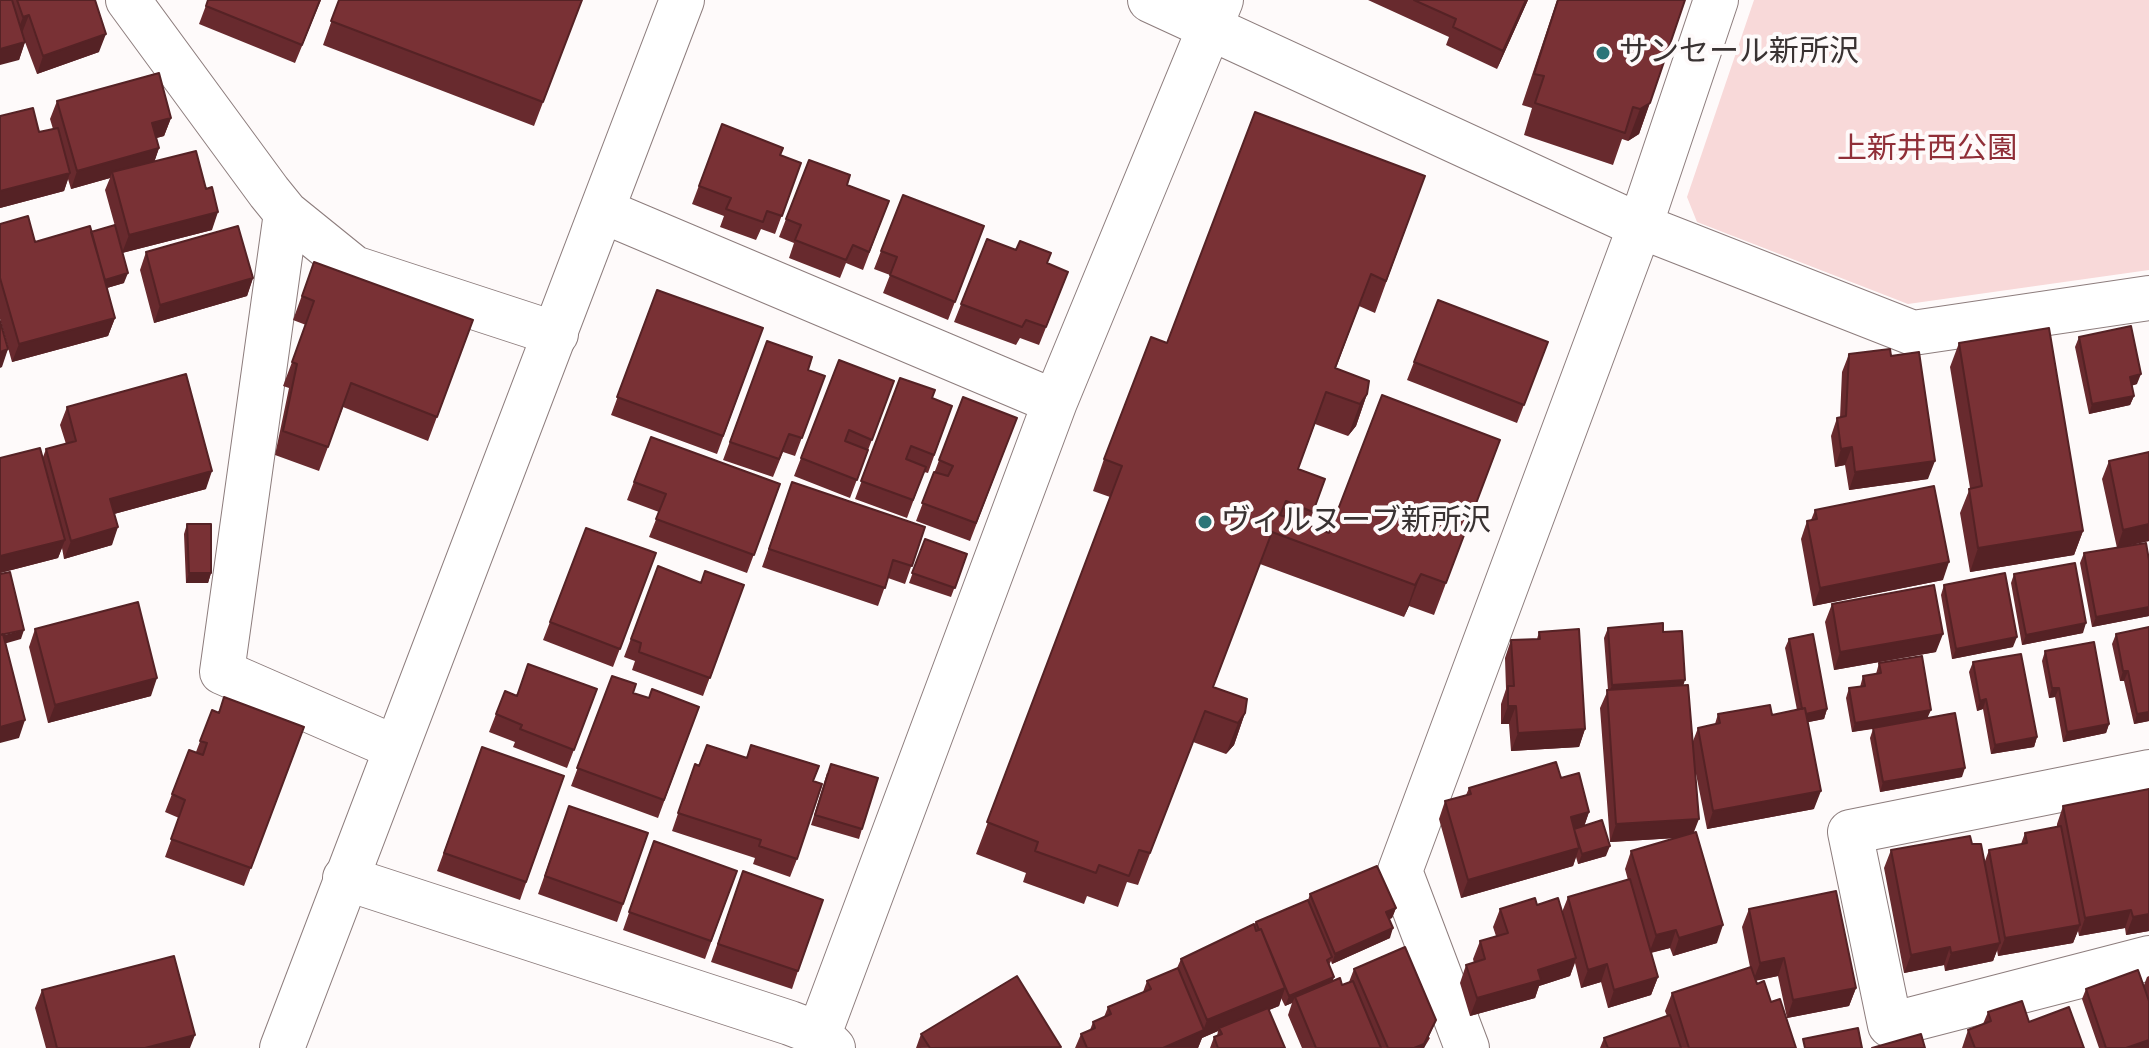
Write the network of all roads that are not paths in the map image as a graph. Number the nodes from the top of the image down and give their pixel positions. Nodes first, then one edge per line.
1 (128, 0) edge
2 (682, 0) edge
3 (1150, 0) edge
4 (1716, 0) edge
5 (1215, 13) edge
6 (603, 211) junction
7 (286, 213) junction
8 (1640, 226) junction
9 (2149, 298) edge
10 (556, 334) junction
11 (1055, 402) junction
12 (396, 748) junction
13 (2149, 772) edge
14 (345, 878) junction
15 (2149, 958) edge
16 (826, 1041) edge
17 (282, 1048) edge
18 (1467, 1048) edge

1 - 7 street
2 - 6 street
3 - 5 street
4 - 8 street
5 - 8 street
5 - 11 street
6 - 10 street
6 - 11 street
7 - 10 street
7 - 12 street
8 - 9 street
8 - 18 street
10 - 12 street
11 - 16 street
12 - 14 street
13 - 15 street
14 - 16 street
14 - 17 street

